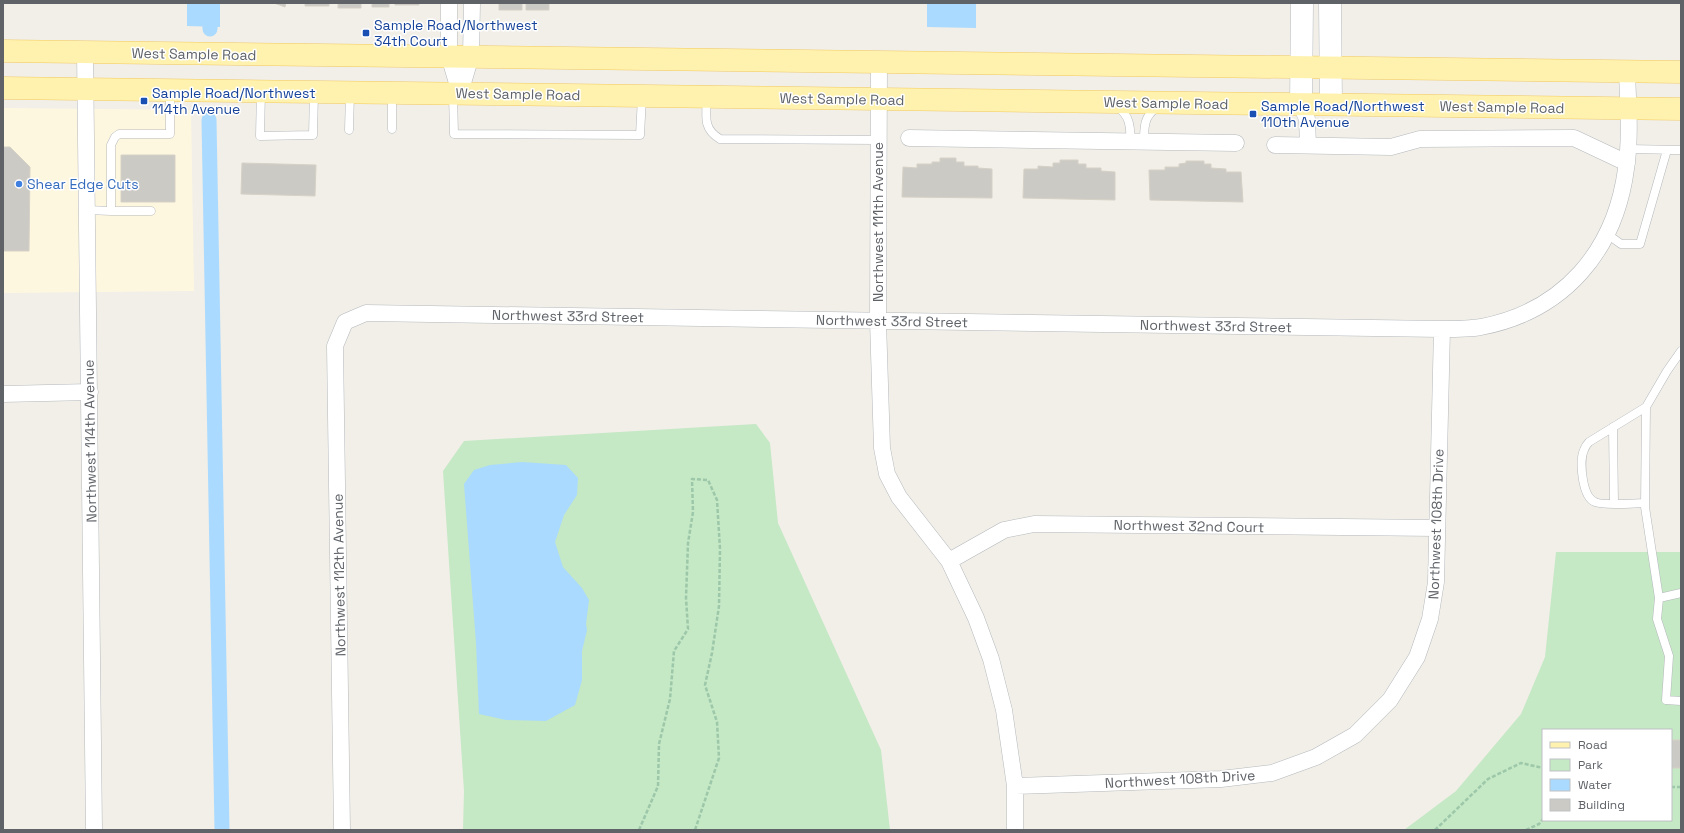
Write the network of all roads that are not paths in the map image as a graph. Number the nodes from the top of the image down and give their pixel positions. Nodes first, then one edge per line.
1 (449, 3) edge
2 (472, 3) edge
3 (1302, 3) edge
4 (1330, 3) edge
5 (3, 51) edge
6 (85, 52) junction
7 (449, 56) junction
8 (471, 56) junction
9 (879, 63) junction
10 (1301, 68) junction
11 (1330, 68) junction
12 (1628, 72) junction
13 (1681, 72) edge
14 (3, 88) edge
15 (85, 88) junction
16 (170, 90) junction
17 (261, 91) junction
18 (314, 91) junction
19 (350, 92) junction
20 (392, 92) junction
21 (456, 93) junction
22 (642, 96) junction
23 (707, 97) junction
24 (878, 99) junction
25 (1110, 102) junction
26 (1165, 103) junction
27 (1331, 104) junction
28 (1301, 105) junction
29 (1628, 109) junction
30 (1681, 109) edge
31 (392, 129) dead end
32 (349, 130) dead end
33 (909, 138) dead end
34 (878, 140) junction
35 (1137, 142) junction
36 (1236, 143) dead end
37 (1275, 145) dead end
38 (1308, 145) junction
39 (1667, 150) junction
40 (1681, 150) edge
41 (1627, 156) junction
42 (87, 210) junction
43 (111, 210) junction
44 (152, 211) dead end
45 (1607, 234) junction
46 (878, 321) junction
47 (345, 322) joint
48 (1442, 329) junction
49 (1681, 351) edge
50 (90, 392) junction
51 (3, 394) edge
52 (1646, 407) junction
53 (1613, 428) junction
54 (1645, 503) junction
55 (1614, 504) junction
56 (1437, 528) junction
57 (949, 561) junction
58 (1681, 593) edge
59 (1659, 598) junction
60 (1681, 700) edge
61 (1014, 786) junction
62 (94, 830) edge
63 (342, 830) edge
64 (1014, 830) edge

1 - 7 street
2 - 8 street
3 - 10 street
4 - 11 street
5 - 6 main road, West Sample Road
6 - 7 main road, West Sample Road
6 - 15 street, Northwest 114th Avenue
7 - 8 main road, West Sample Road
7 - 21 street
8 - 9 main road, West Sample Road
8 - 21 street
9 - 10 main road, West Sample Road
9 - 24 street, Northwest 111th Avenue
10 - 11 main road, West Sample Road
10 - 28 street
11 - 12 main road, West Sample Road
11 - 27 street
12 - 13 main road, West Sample Road
12 - 29 street
14 - 15 main road, West Sample Road
15 - 16 main road, West Sample Road
15 - 42 street, Northwest 114th Avenue
16 - 17 main road, West Sample Road
16 - 43 lane
17 - 18 main road, West Sample Road
17 - 18 lane
18 - 19 main road, West Sample Road
19 - 20 main road, West Sample Road
19 - 32 lane
20 - 21 main road, West Sample Road
20 - 31 lane
21 - 22 main road, West Sample Road
21 - 22 lane
22 - 23 main road, West Sample Road
23 - 24 main road, West Sample Road
23 - 34 lane
24 - 25 main road, West Sample Road
24 - 34 street, Northwest 111th Avenue
25 - 26 main road, West Sample Road
25 - 35 lane
26 - 28 main road, West Sample Road
26 - 35 lane
27 - 28 main road, West Sample Road
27 - 29 main road, West Sample Road
28 - 38 street
29 - 30 main road, West Sample Road
29 - 41 street
33 - 35 street
34 - 46 street, Northwest 111th Avenue
35 - 36 street
37 - 38 street
38 - 41 street
39 - 40 lane
39 - 41 lane
39 - 45 lane
41 - 45 street
42 - 43 lane
42 - 50 street, Northwest 114th Avenue
43 - 44 lane
45 - 48 street
46 - 47 street, Northwest 33rd Street
46 - 48 street, Northwest 33rd Street
46 - 57 street, Northwest 111th Avenue
47 - 63 street, Northwest 112th Avenue
48 - 56 street, Northwest 108th Drive
49 - 52 lane
50 - 51 street
50 - 62 street, Northwest 114th Avenue
52 - 53 lane
52 - 54 lane
53 - 55 lane
53 - 55 lane
54 - 55 lane
54 - 59 lane
56 - 57 street, Northwest 32nd Court
56 - 61 street, Northwest 108th Drive
57 - 61 street, Northwest 111th Avenue
58 - 59 lane
59 - 60 lane
61 - 64 street, Northwest 111th Avenue

